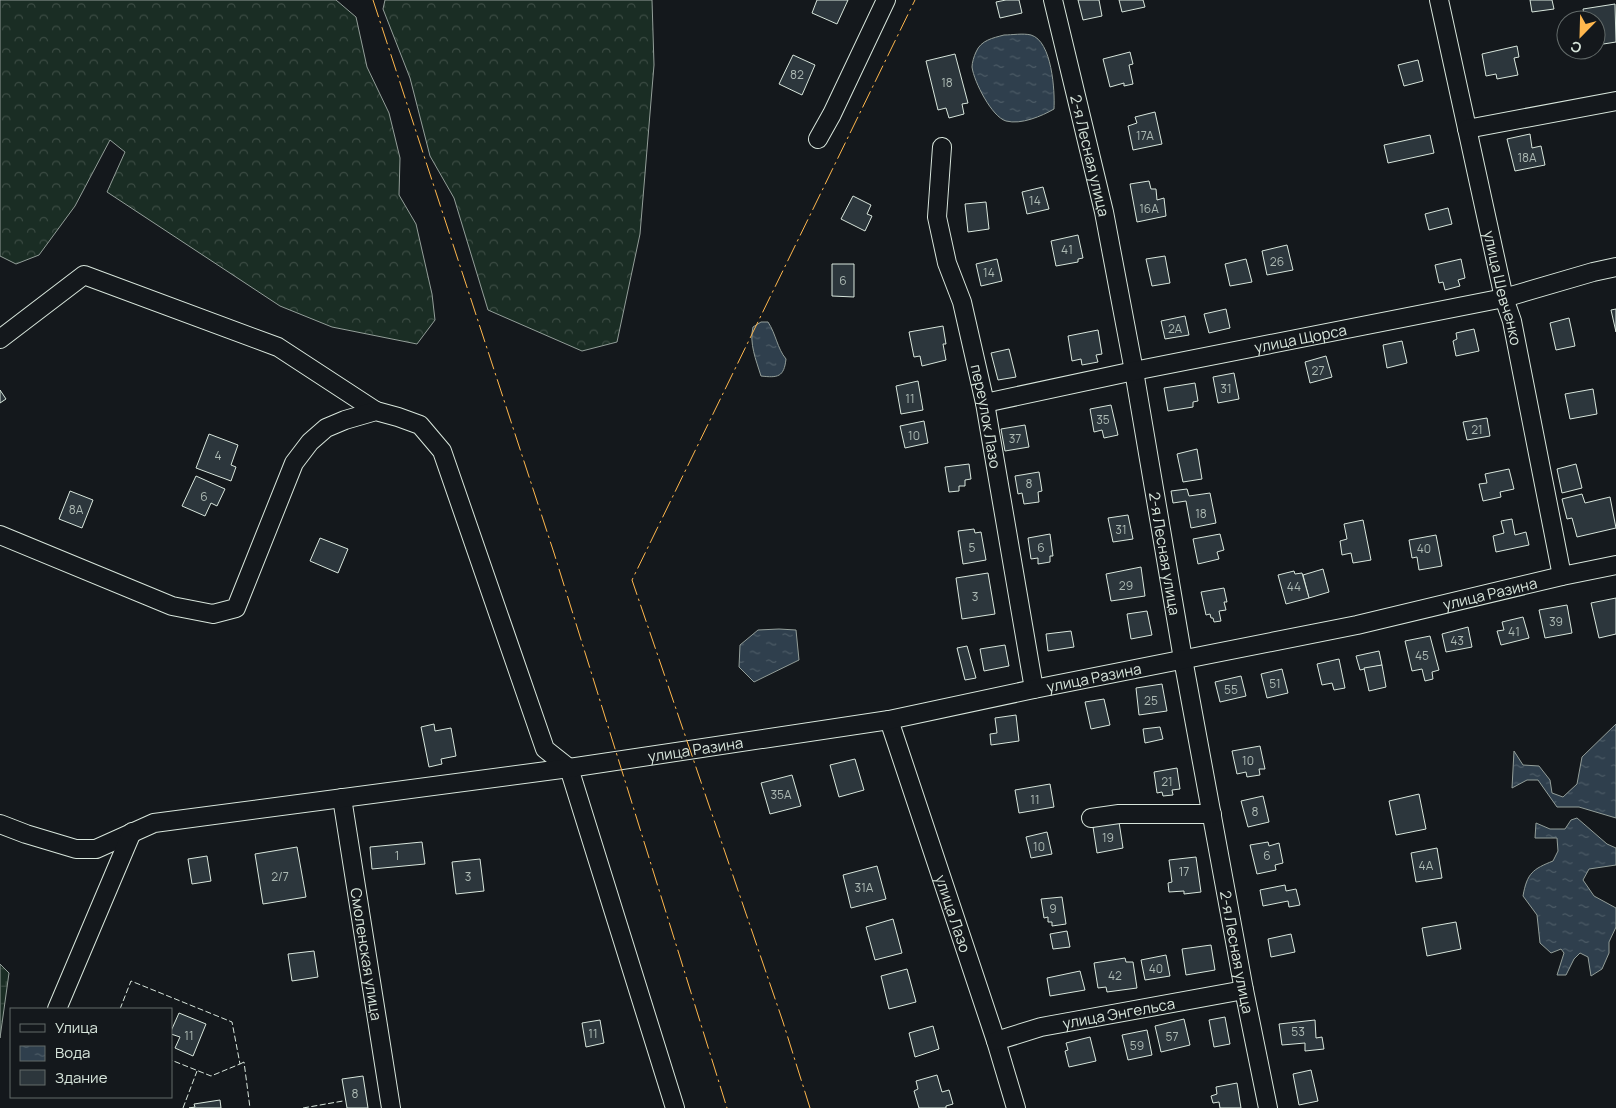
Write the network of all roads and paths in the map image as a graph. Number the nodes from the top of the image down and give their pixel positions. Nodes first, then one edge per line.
1 (886, 0) edge
2 (1053, 0) edge
3 (1439, 0) edge
4 (1616, 101) edge
5 (1467, 129) junction
6 (818, 139) dead end
7 (942, 147) dead end
8 (1616, 267) edge
9 (1504, 298) junction
10 (0, 339) edge
11 (1134, 371) junction
12 (985, 403) junction
13 (376, 411) junction
14 (0, 535) edge
15 (1616, 565) edge
16 (1562, 576) junction
17 (1182, 659) junction
18 (1034, 689) junction
19 (889, 720) junction
20 (569, 768) junction
21 (342, 798) junction
22 (1212, 814) junction
23 (1091, 818) dead end
24 (0, 824) edge
25 (132, 832) junction
26 (1244, 990) junction
27 (57, 1008) edge
28 (996, 1041) junction
29 (391, 1108) edge
30 (675, 1108) edge
31 (1016, 1108) edge
32 (1268, 1108) edge

1 - 6 street
2 - 11 street, 2-я Лесная улица
3 - 5 street, улица Шевченко
4 - 5 street
5 - 9 street, улица Шевченко
7 - 12 street, переулок Лазо
8 - 9 street, улица Щорса
9 - 11 street, улица Щорса
9 - 16 street, улица Шевченко
10 - 13 street
11 - 12 street, улица Щорса
11 - 17 street, 2-я Лесная улица
12 - 18 street, переулок Лазо
13 - 14 street
13 - 20 street
15 - 16 street, улица Разина
16 - 17 street, улица Разина
17 - 18 street, улица Разина
17 - 22 street, 2-я Лесная улица
18 - 19 street, улица Разина
19 - 20 street, улица Разина
19 - 28 street, улица Лазо
20 - 21 street, улица Разина
20 - 30 street
21 - 25 street, улица Разина
21 - 29 street, Смоленская улица
22 - 23 street
22 - 26 street, 2-я Лесная улица
24 - 25 street, улица Разина
25 - 27 street
26 - 28 street, улица Энгельса
26 - 32 street, 2-я Лесная улица
28 - 31 street, улица Лазо

